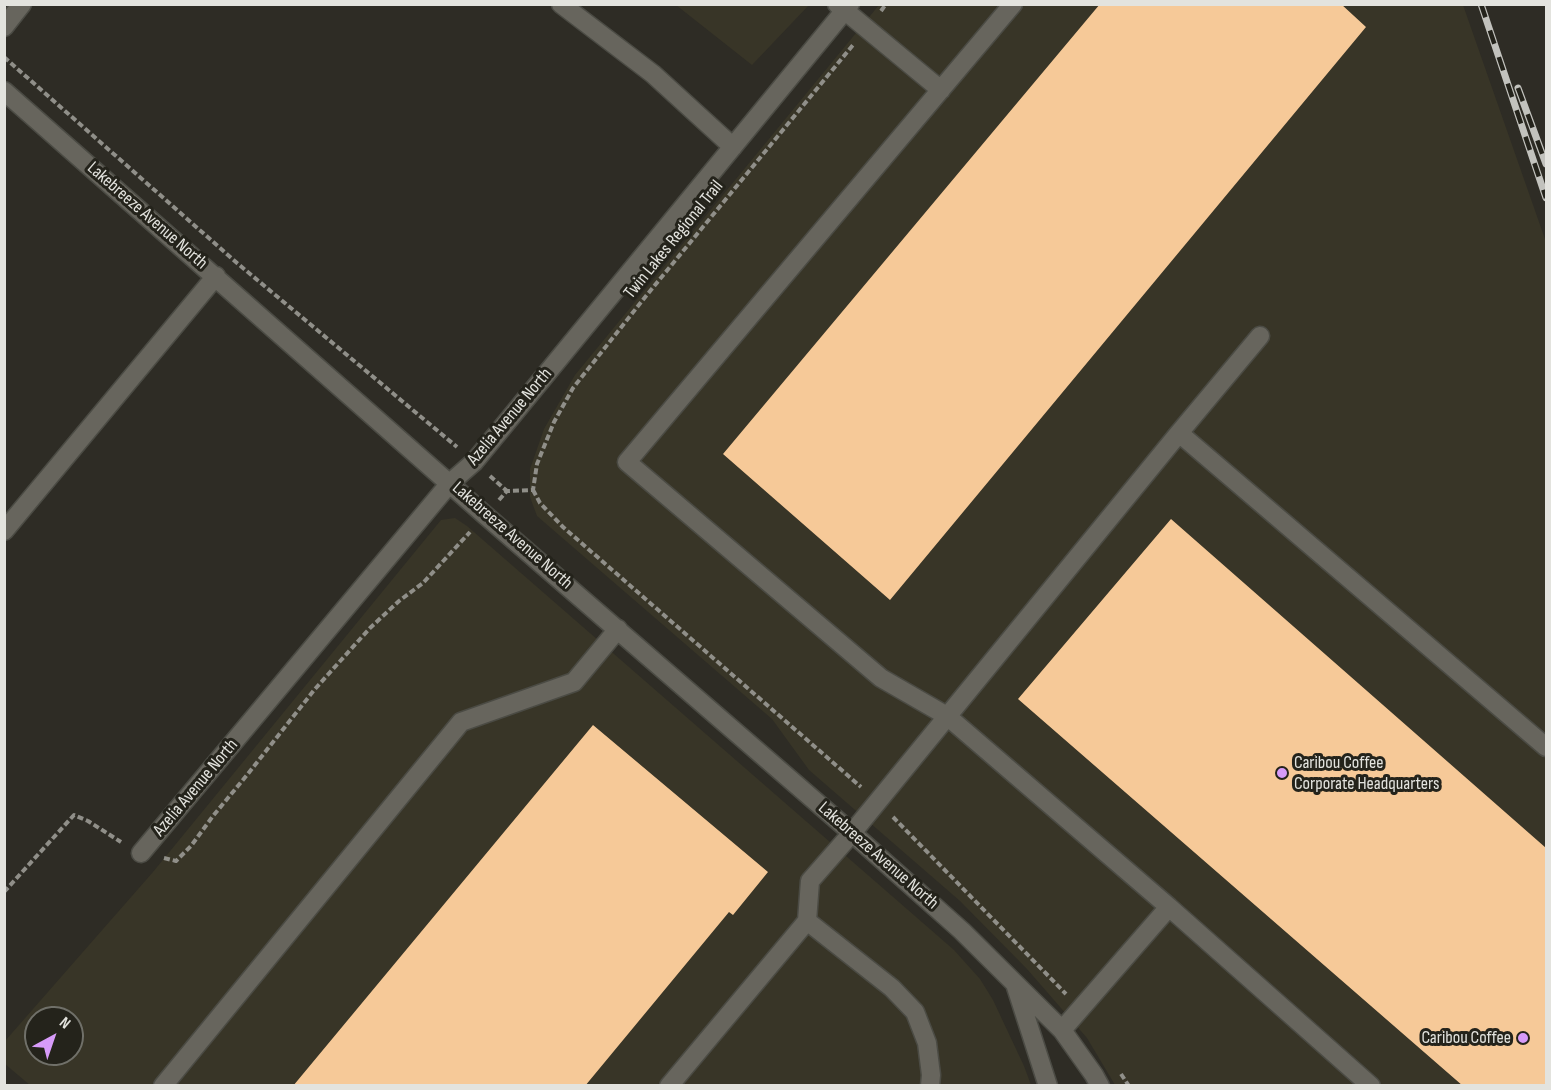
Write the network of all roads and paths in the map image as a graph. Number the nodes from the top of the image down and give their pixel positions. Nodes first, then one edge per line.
1 (22, 4) edge
2 (561, 4) edge
3 (886, 4) edge
4 (1013, 4) edge
5 (844, 7) edge
6 (4, 27) edge
7 (866, 28) junction
8 (4, 57) edge
9 (941, 90) junction
10 (4, 91) edge
11 (733, 147) junction
12 (216, 276) junction
13 (1260, 336) dead end
14 (1179, 433) junction
15 (474, 462) junction
16 (450, 483) junction
17 (533, 490) junction
18 (4, 531) edge
19 (618, 629) junction
20 (947, 716) junction
21 (1546, 747) edge
22 (877, 802) junction
23 (852, 833) junction
24 (141, 853) dead end
25 (1170, 907) junction
26 (807, 921) junction
27 (1016, 985) junction
28 (1078, 1011) junction
29 (1062, 1030) junction
30 (1116, 1067) dead end
31 (163, 1086) edge
32 (669, 1086) edge
33 (930, 1086) edge
34 (1048, 1086) edge
35 (1100, 1086) edge
36 (1129, 1086) edge
37 (1371, 1086) edge

1 - 6 street
2 - 11 street
3 - 7 path, Twin Lakes Regional Trail
4 - 9 street
5 - 7 street
5 - 11 street, Azelia Avenue North
7 - 9 street
7 - 17 path, Twin Lakes Regional Trail
8 - 15 path
9 - 20 street
10 - 12 street, Lakebreeze Avenue North
11 - 15 street, Azelia Avenue North
12 - 16 street, Lakebreeze Avenue North
12 - 18 street
13 - 14 street
14 - 20 street
14 - 21 street
15 - 16 street, Azelia Avenue North
15 - 17 path
16 - 19 street, Lakebreeze Avenue North
16 - 24 street, Azelia Avenue North
17 - 22 path
19 - 23 street, Lakebreeze Avenue North
19 - 31 street
20 - 22 street
20 - 25 street
22 - 23 street
22 - 28 path
23 - 26 street
23 - 27 street, Lakebreeze Avenue North
25 - 28 street
25 - 37 street
26 - 32 street
26 - 33 street
27 - 29 street, Lakebreeze Avenue North
27 - 34 street, Lakebreeze Avenue North
28 - 29 street
29 - 35 street, Lakebreeze Avenue North
30 - 36 path

